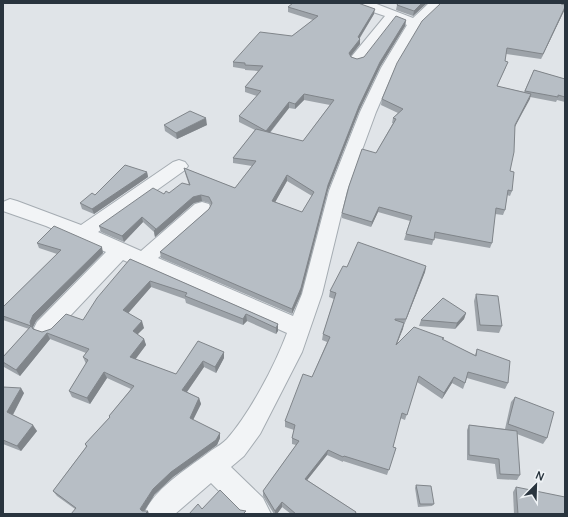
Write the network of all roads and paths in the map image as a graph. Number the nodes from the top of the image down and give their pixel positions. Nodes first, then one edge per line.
1 (360, 3) edge
2 (437, 3) edge
3 (394, 14) junction
4 (415, 23) junction
5 (357, 59) edge
6 (178, 166) dead end
7 (10, 206) dead end
8 (202, 209) dead end
9 (82, 234) junction
10 (120, 250) junction
11 (143, 260) junction
12 (45, 328) dead end
13 (299, 328) junction
14 (213, 467) junction
15 (157, 514) edge
16 (258, 514) edge

1 - 3 street
2 - 4 street
3 - 4 street
3 - 5 street
4 - 13 street
6 - 9 street
7 - 9 street
8 - 11 street
9 - 10 street
10 - 11 street
10 - 12 street
11 - 13 street
13 - 14 street
14 - 15 street
14 - 16 street

